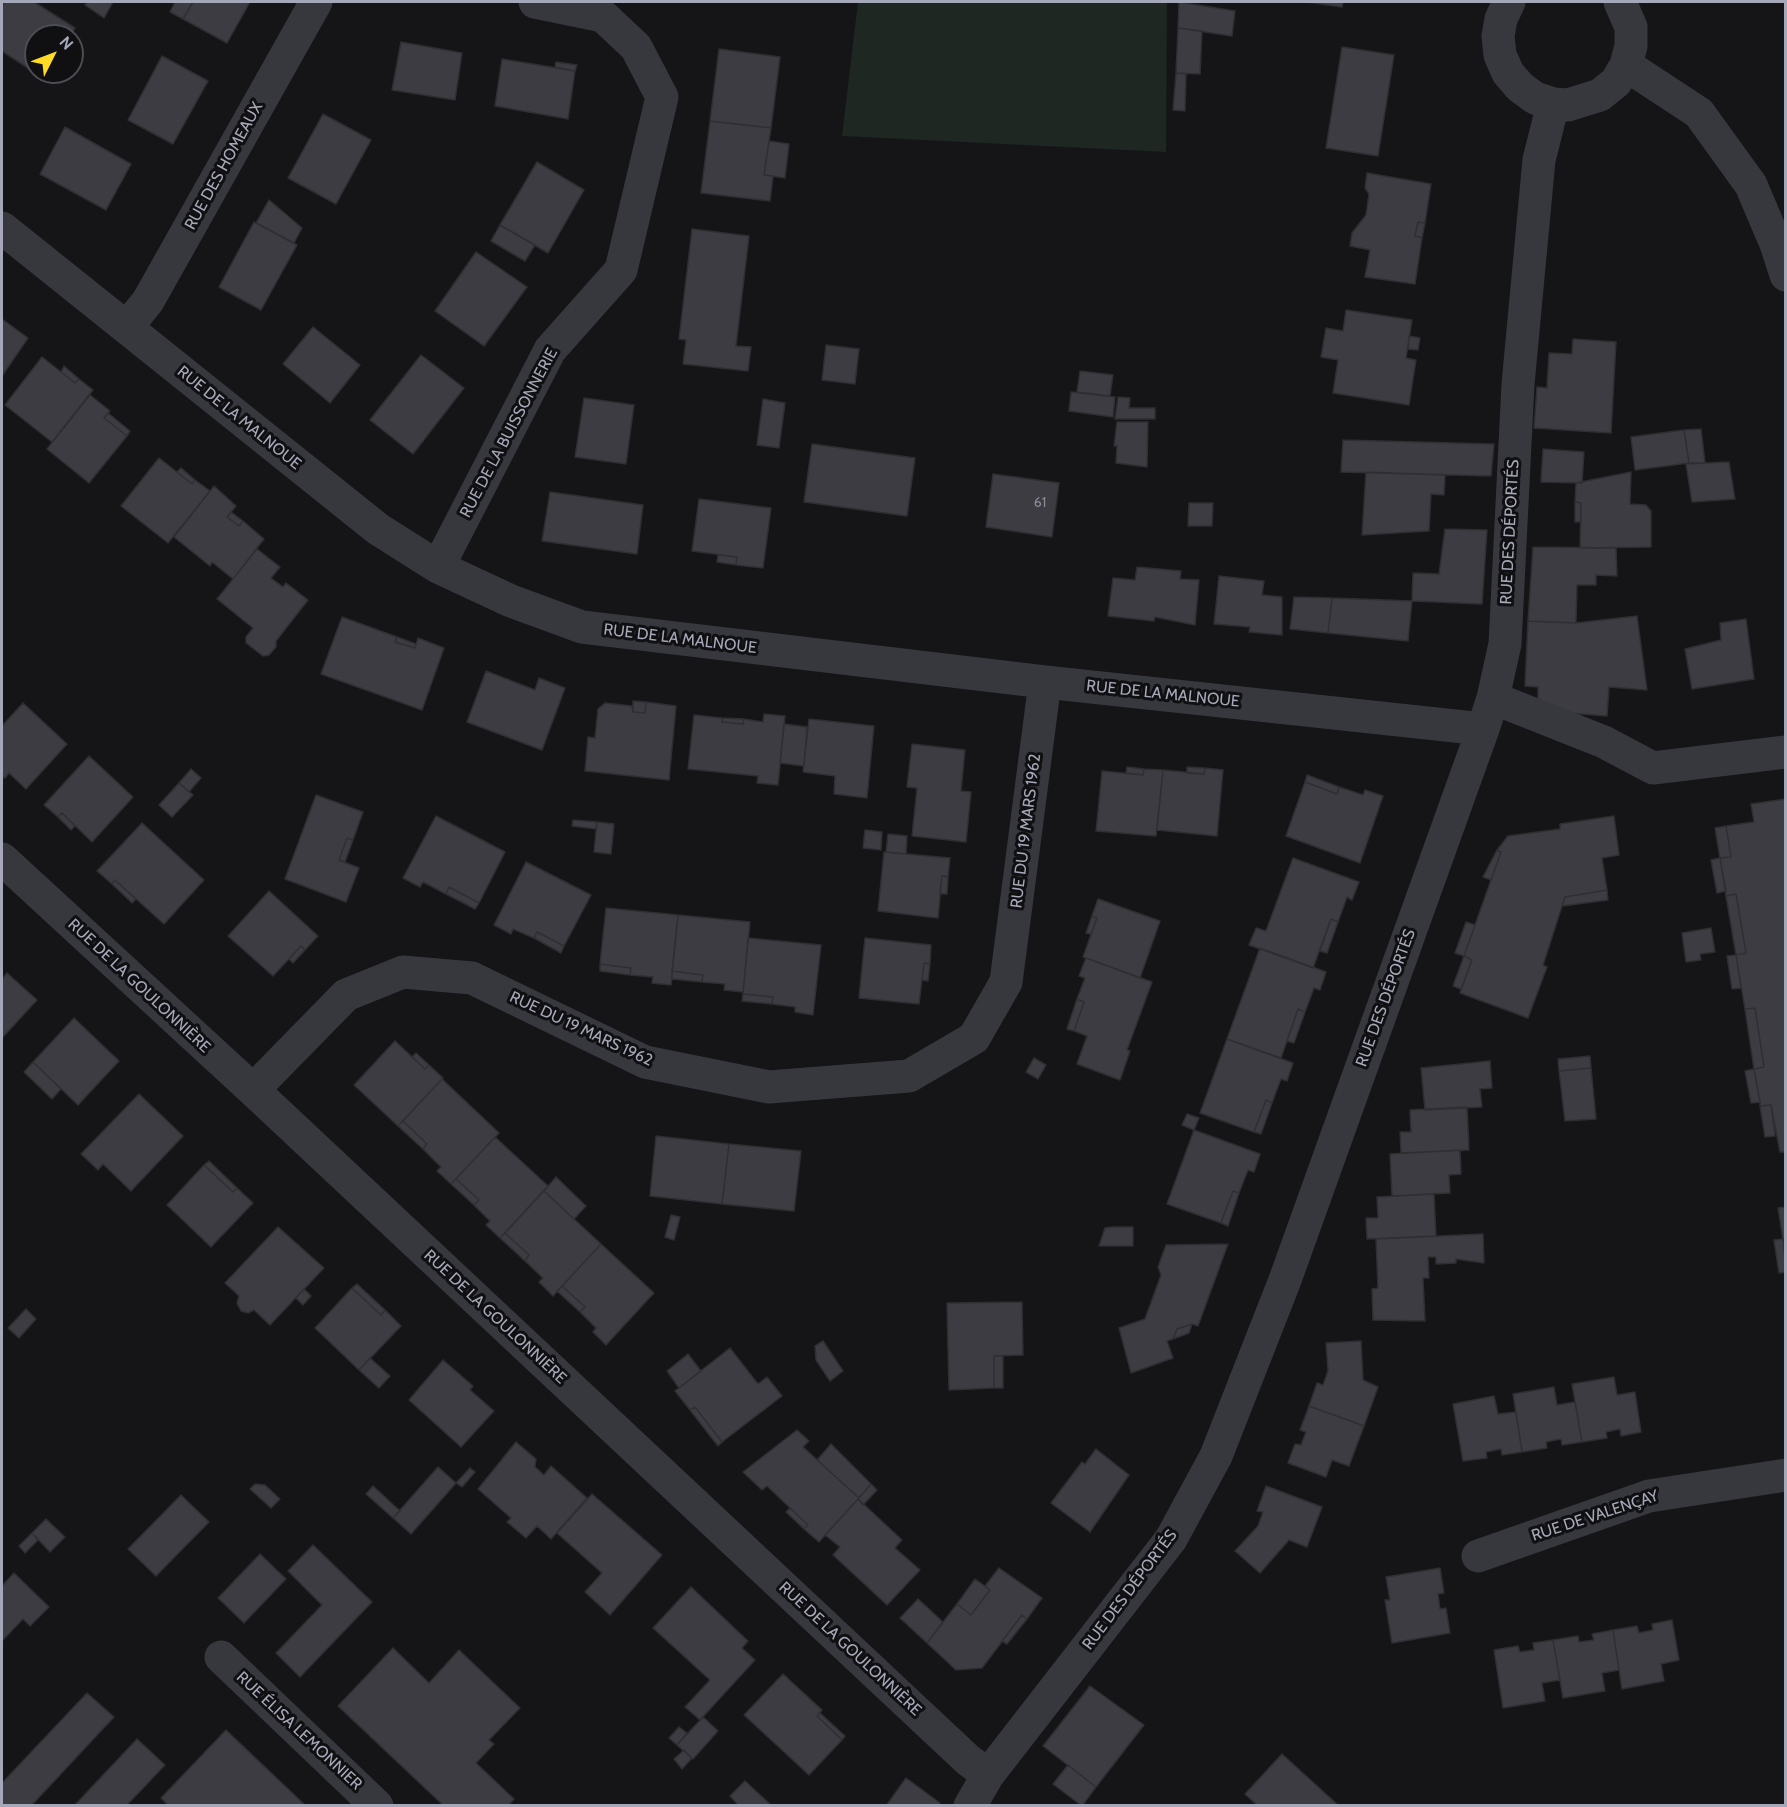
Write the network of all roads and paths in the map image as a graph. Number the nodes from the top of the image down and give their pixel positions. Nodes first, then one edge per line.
1 (316, 2) edge
2 (535, 2) edge
3 (1620, 2) edge
4 (1498, 7) edge
5 (1626, 65) junction
6 (1553, 104) junction
7 (2, 228) edge
8 (1785, 275) edge
9 (128, 327) junction
10 (438, 567) junction
11 (1045, 682) junction
12 (1493, 698) junction
13 (1483, 729) junction
14 (1785, 752) edge
15 (2, 859) edge
16 (253, 1090) junction
17 (1785, 1475) edge
18 (1478, 1556) dead end
19 (221, 1657) dead end
20 (988, 1775) junction
21 (377, 1806) edge
22 (970, 1806) edge

1 - 9 street, RUE DES HOMEAUX
2 - 10 street, RUE DE LA BUISSONNERIE
3 - 5 street
4 - 6 street
5 - 6 street
5 - 8 street
6 - 12 street, RUE DES DÉPORTÉS
7 - 9 street, RUE DE LA MALNOUE
9 - 10 street, RUE DE LA MALNOUE
10 - 11 street, RUE DE LA MALNOUE
11 - 13 street, RUE DE LA MALNOUE
11 - 16 street, RUE DU 19 MARS 1962
12 - 13 street, RUE DES DÉPORTÉS
12 - 14 street
13 - 20 street, RUE DES DÉPORTÉS
15 - 16 street, RUE DE LA GOULONNIÈRE
16 - 20 street, RUE DE LA GOULONNIÈRE
17 - 18 street, RUE DE VALENÇAY
19 - 21 street, RUE ÉLISA LEMONNIER
20 - 22 street, RUE DES DÉPORTÉS

